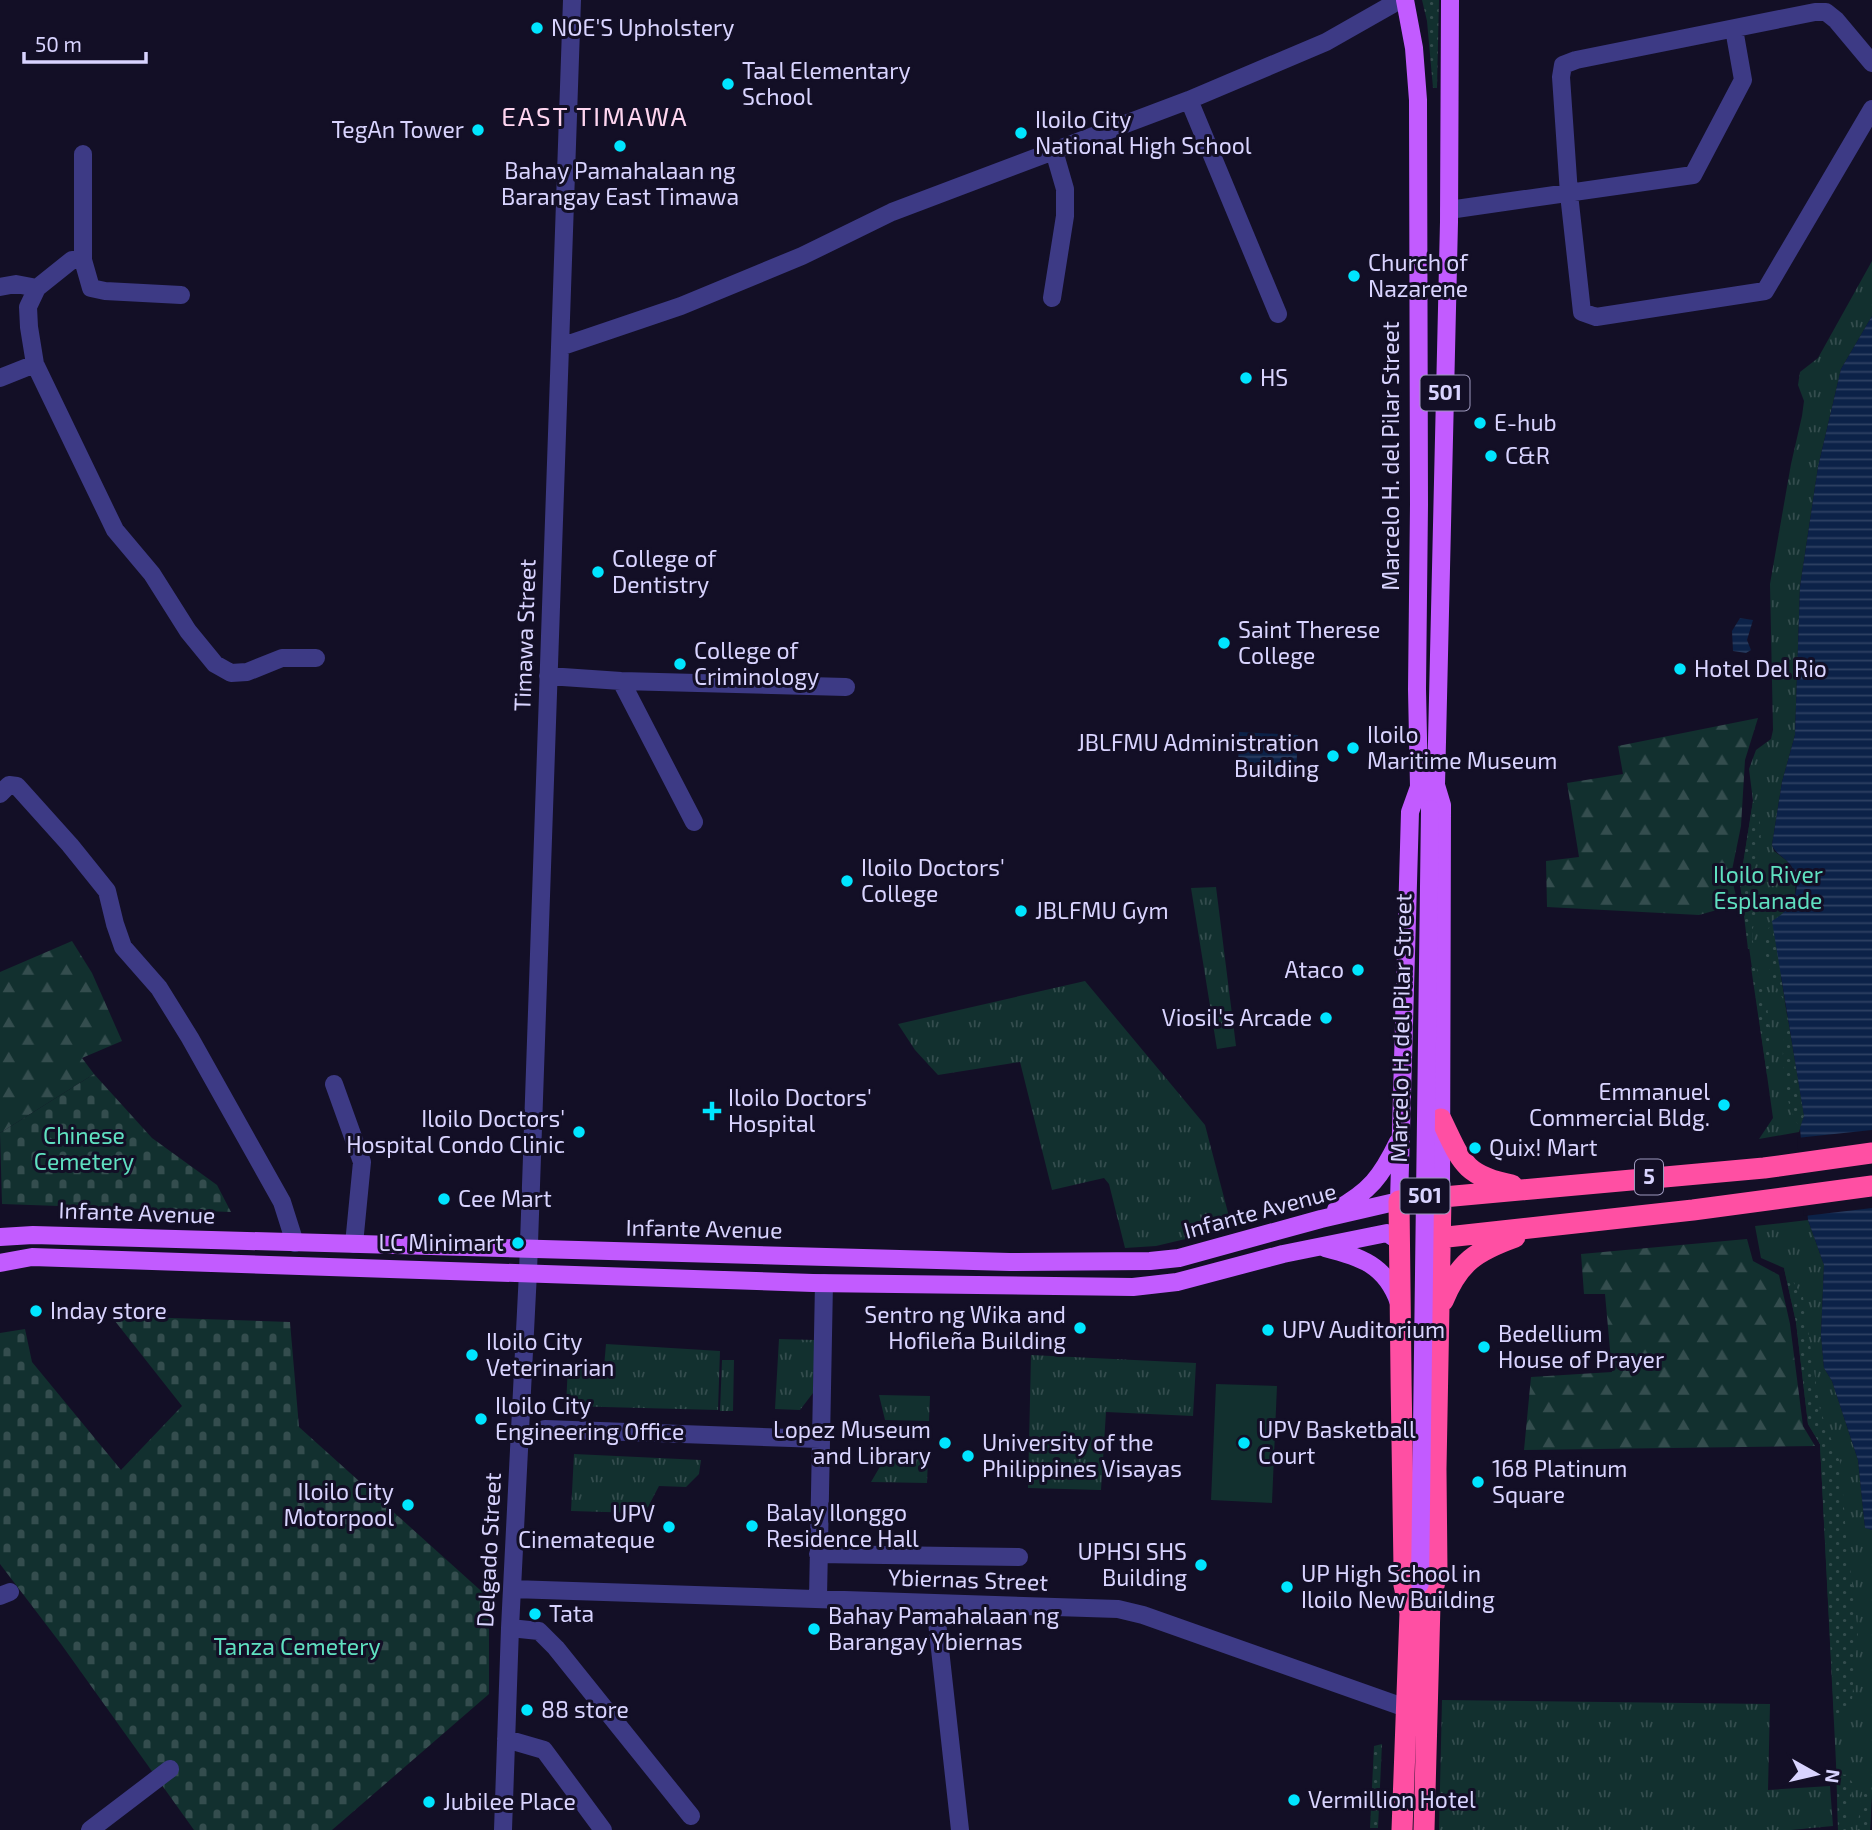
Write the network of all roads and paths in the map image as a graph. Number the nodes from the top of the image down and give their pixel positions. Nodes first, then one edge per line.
1 (572, 0) edge
2 (1402, 0) edge
3 (1450, 0) edge
4 (1734, 29) junction
5 (1872, 63) edge
6 (1189, 100) junction
7 (1872, 109) edge
8 (1054, 151) junction
9 (83, 154) dead end
10 (1569, 194) junction
11 (1449, 209) junction
12 (83, 260) junction
13 (0, 287) edge
14 (37, 289) junction
15 (181, 295) dead end
16 (1052, 298) dead end
17 (1278, 314) dead end
18 (560, 347) junction
19 (35, 363) junction
20 (0, 378) edge
21 (316, 658) dead end
22 (548, 676) junction
23 (621, 681) junction
24 (846, 687) dead end
25 (1428, 786) junction
26 (0, 794) edge
27 (694, 822) dead end
28 (334, 1084) dead end
29 (1441, 1119) junction
30 (1402, 1133) junction
31 (1872, 1153) edge
32 (1718, 1171) junction
33 (1872, 1186) edge
34 (1535, 1189) junction
35 (1441, 1197) junction
36 (1399, 1201) junction
37 (1720, 1207) junction
38 (1321, 1219) junction
39 (1539, 1228) junction
40 (0, 1237) edge
41 (1440, 1238) junction
42 (1399, 1241) junction
43 (295, 1243) junction
44 (355, 1244) junction
45 (1318, 1246) junction
46 (528, 1250) junction
47 (623, 1252) junction
48 (0, 1263) edge
49 (528, 1272) junction
50 (622, 1275) junction
51 (824, 1283) junction
52 (1402, 1312) junction
53 (1438, 1313) junction
54 (545, 1429) dead end
55 (821, 1438) junction
56 (818, 1553) junction
57 (1019, 1557) dead end
58 (1420, 1584) junction
59 (512, 1589) junction
60 (818, 1598) junction
61 (935, 1604) junction
62 (1430, 1604) junction
63 (1410, 1613) junction
64 (510, 1628) junction
65 (1406, 1708) junction
66 (506, 1739) junction
67 (170, 1769) dead end
68 (691, 1816) dead end
69 (90, 1830) edge
70 (503, 1830) edge
71 (603, 1830) edge
72 (960, 1830) edge
73 (1402, 1830) edge
74 (1424, 1830) edge

1 - 18 street, Timawa Street
2 - 6 street
2 - 25 main road, Marcelo H. del Pilar Street / 501
3 - 11 main road, Marcelo H. del Pilar Street / 501
4 - 5 street
4 - 10 street
4 - 10 street
6 - 8 street
6 - 17 street
7 - 10 street
8 - 16 street
8 - 18 street
9 - 12 street
10 - 11 street
11 - 25 main road, Marcelo H. del Pilar Street / 501
12 - 14 street
12 - 15 street
13 - 14 street
14 - 19 street
18 - 22 street, Timawa Street
19 - 20 street
19 - 21 street
22 - 23 street
22 - 46 street, Timawa Street
23 - 24 street
23 - 27 street
25 - 29 main road, Marcelo H. del Pilar Street
25 - 30 main road, Marcelo H. del Pilar Street
25 - 58 main road, Marcelo H. del Pilar Street / 501, bridge
26 - 43 street
28 - 44 street
29 - 34 highway
29 - 35 main road, Marcelo H. del Pilar Street
30 - 36 main road, Marcelo H. del Pilar Street
30 - 38 main road
31 - 32 highway, 5
32 - 34 highway, 5
32 - 37 highway
33 - 37 highway, 5
34 - 35 highway, 5
35 - 36 highway, 5
35 - 41 highway, Marcelo H. del Pilar Street
36 - 38 main road, Infante Avenue
36 - 42 highway, Marcelo H. del Pilar Street
37 - 39 highway, 5
38 - 47 main road, Infante Avenue
39 - 41 highway, 5
39 - 53 highway
40 - 43 main road, Infante Avenue
41 - 42 highway, 5
41 - 53 highway, Marcelo H. del Pilar Street
42 - 45 main road, Infante Avenue
42 - 52 highway, Marcelo H. del Pilar Street
43 - 44 main road, Infante Avenue
44 - 46 main road, Infante Avenue
45 - 51 main road, Infante Avenue
45 - 52 main road
46 - 47 main road, Infante Avenue
46 - 49 street, Timawa Street
47 - 50 main road
48 - 49 main road, Infante Avenue
49 - 50 main road, Infante Avenue
49 - 59 street, Delgado Street
50 - 51 main road, Infante Avenue
51 - 55 street
52 - 63 highway, Marcelo H. del Pilar Street
53 - 62 highway, Marcelo H. del Pilar Street
54 - 55 street
55 - 56 street
56 - 57 street
56 - 60 street
58 - 62 main road, 501
58 - 63 main road, 501
59 - 60 street, Ybiernas Street
59 - 64 street, Delgado Street
60 - 61 street, Ybiernas Street
61 - 65 street, Ybiernas Street
61 - 72 street
62 - 74 highway, 501
63 - 65 highway, 501
64 - 66 street, Delgado Street
64 - 68 street
65 - 73 highway, 501
66 - 70 street, Delgado Street
66 - 71 street
67 - 69 street

